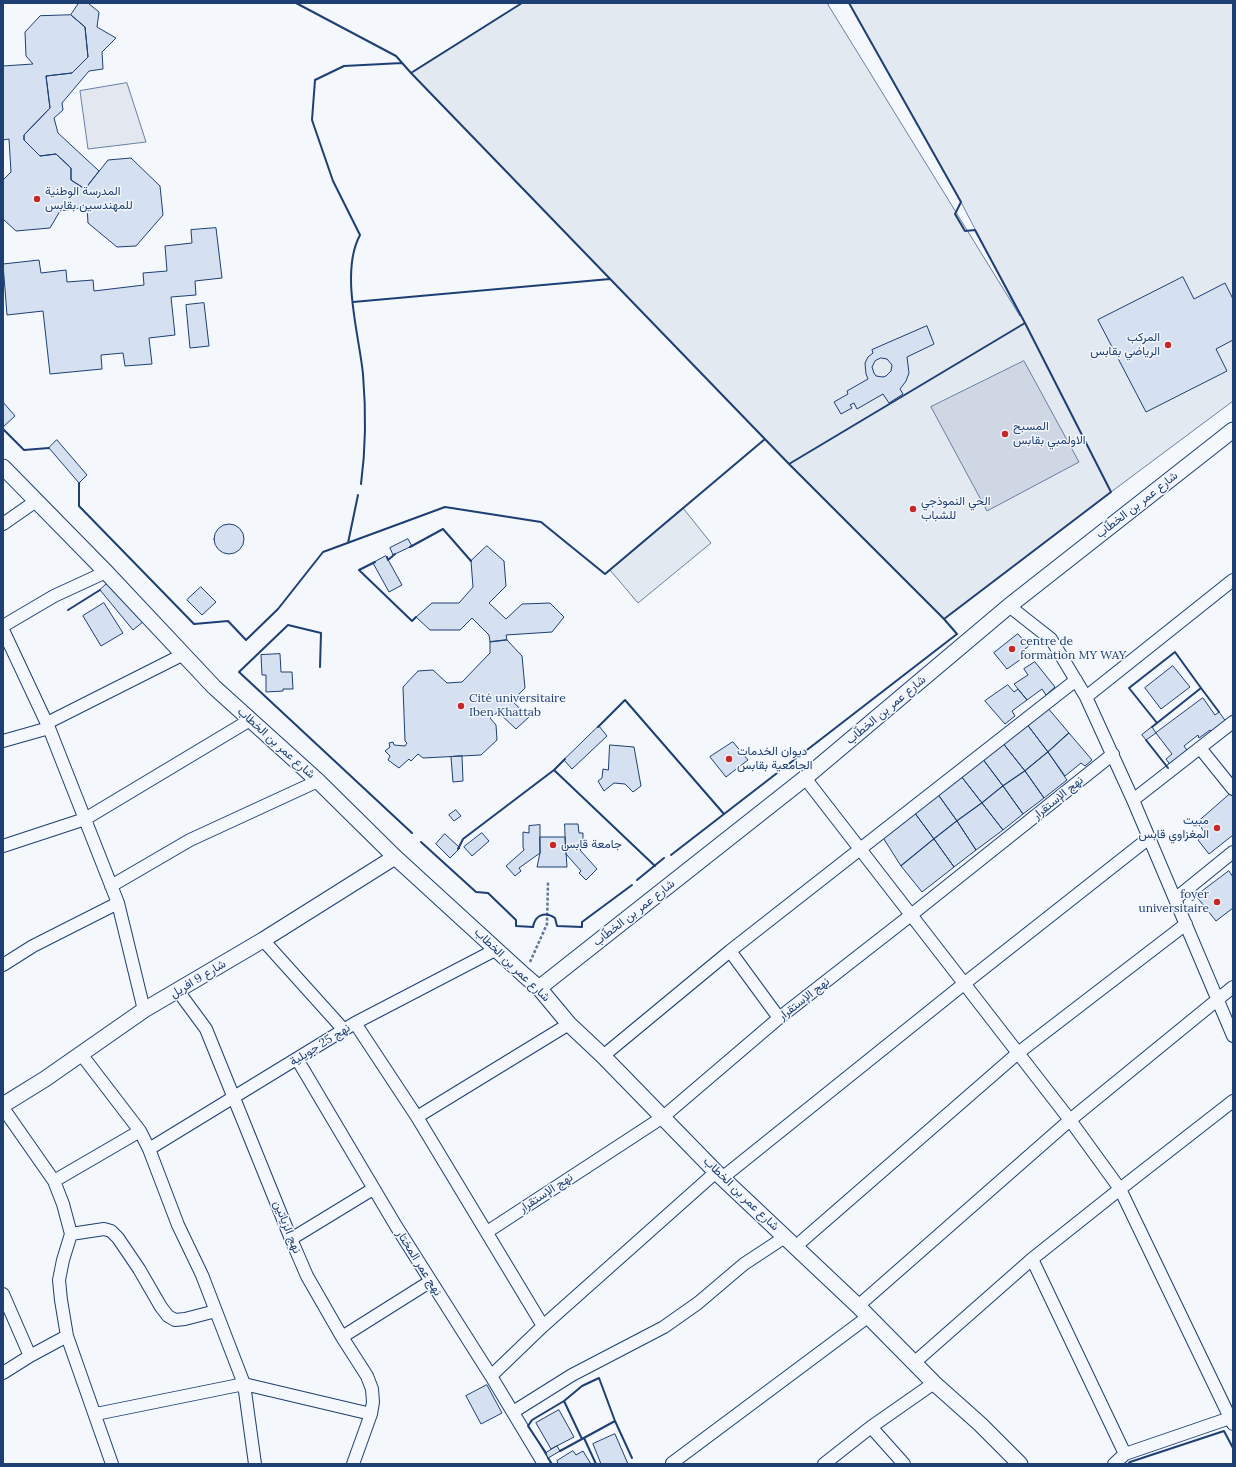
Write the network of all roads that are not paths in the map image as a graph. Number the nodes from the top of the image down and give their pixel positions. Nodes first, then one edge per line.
1 (1232, 432) edge
2 (3, 467) edge
3 (36, 501) junction
4 (3, 524) edge
5 (106, 572) junction
6 (1233, 580) edge
7 (1009, 606) junction
8 (3, 626) edge
9 (3, 630) edge
10 (182, 655) junction
11 (1076, 680) junction
12 (1086, 697) junction
13 (250, 720) junction
14 (1233, 722) edge
15 (48, 726) junction
16 (3, 741) edge
17 (1200, 748) junction
18 (1113, 754) junction
19 (805, 778) junction
20 (318, 781) junction
21 (1233, 788) edge
22 (1133, 800) junction
23 (85, 819) junction
24 (1149, 838) junction
25 (3, 846) edge
26 (859, 848) junction
27 (1233, 852) edge
28 (395, 857) junction
29 (112, 886) junction
30 (1176, 899) junction
31 (118, 903) junction
32 (911, 916) junction
33 (1186, 924) junction
34 (263, 940) junction
35 (497, 949) junction
36 (730, 951) junction
37 (3, 964) edge
38 (965, 983) junction
39 (1233, 987) edge
40 (539, 988) junction
41 (178, 991) junction
42 (1218, 998) junction
43 (144, 1010) junction
44 (779, 1018) junction
45 (355, 1023) junction
46 (569, 1024) junction
47 (344, 1030) junction
48 (1233, 1036) edge
49 (1018, 1053) junction
50 (81, 1054) junction
51 (603, 1056) junction
52 (297, 1060) junction
53 (234, 1096) junction
54 (1233, 1101) edge
55 (3, 1106) edge
56 (417, 1117) junction
57 (663, 1117) junction
58 (1070, 1120) junction
59 (140, 1131) junction
60 (149, 1149) junction
61 (719, 1175) junction
62 (54, 1181) junction
63 (373, 1189) junction
64 (1120, 1189) junction
65 (487, 1232) junction
66 (71, 1234) junction
67 (291, 1238) junction
68 (790, 1242) junction
69 (1032, 1259) junction
70 (431, 1282) junction
71 (3, 1294) edge
72 (216, 1310) junction
73 (864, 1311) junction
74 (543, 1326) junction
75 (66, 1336) junction
76 (342, 1337) junction
77 (30, 1356) junction
78 (915, 1362) junction
79 (3, 1373) edge
80 (491, 1376) junction
81 (934, 1383) junction
82 (244, 1384) junction
83 (513, 1412) junction
84 (96, 1414) junction
85 (371, 1414) junction
86 (1232, 1420) edge
87 (871, 1427) junction
88 (1126, 1454) junction
89 (112, 1464) edge
90 (255, 1464) edge
91 (353, 1464) edge
92 (544, 1464) edge
93 (672, 1464) edge
94 (824, 1464) edge
95 (904, 1464) edge
96 (1018, 1464) edge
97 (1114, 1464) edge

1 - 7 street, شارع عمر بن الخطّاب
2 - 3 street, شارع عمر بن الخطاب
3 - 4 street
3 - 5 street, شارع عمر بن الخطاب
5 - 8 street
5 - 10 street, شارع عمر بن الخطاب
6 - 12 street
7 - 11 street
7 - 19 street, شارع عمر بن الخطّاب
9 - 15 street
10 - 13 street, شارع عمر بن الخطاب
10 - 15 street
11 - 12 street
11 - 26 street
12 - 18 street
13 - 20 street, شارع عمر بن الخطاب
13 - 23 street
14 - 17 street
15 - 16 street
15 - 23 street
17 - 21 street
17 - 22 street
18 - 22 street
18 - 32 street, نهج الإستقرار
19 - 26 street
19 - 40 street, شارع عمر بن الخطّاب
20 - 28 street, شارع عمر بن الخطاب
20 - 29 street
22 - 24 street
23 - 25 street
23 - 29 street
24 - 30 street
24 - 38 street
26 - 32 street
26 - 36 street
27 - 30 street
28 - 34 street, شارع 9 افريل
28 - 35 street, شارع عمر بن الخطاب
29 - 31 street
30 - 33 street
31 - 37 street
31 - 43 street
32 - 38 street
32 - 44 street, نهج الإستقرار
33 - 42 street
33 - 49 street
34 - 41 street, شارع 9 افريل
34 - 47 street
35 - 40 street, شارع عمر بن الخطاب
35 - 45 street, نهج 25 جويلية
36 - 44 street
36 - 51 street
38 - 49 street
38 - 61 street
39 - 42 street
40 - 46 street, شارع عمر بن الخطاب
41 - 43 street, شارع 9 افريل
41 - 53 street, نهج الزياتين
42 - 48 street
42 - 58 street
43 - 50 street, شارع 9 افريل
44 - 57 street, نهج الإستقرار
45 - 47 street, نهج 25 جويلية
45 - 56 street
46 - 51 street, شارع عمر بن الخطاب
46 - 56 street
47 - 52 street, نهج 25 جويلية
49 - 58 street
49 - 68 street
50 - 55 street, شارع 9 افريل
50 - 59 street
51 - 57 street, شارع عمر بن الخطاب
52 - 53 street, نهج 25 جويلية
52 - 63 street, نهج عمر المختار
53 - 60 street, نهج 25 جويلية
53 - 67 street, نهج الزياتين
54 - 64 street
55 - 62 street
56 - 65 street
57 - 61 street, شارع عمر بن الخطاب
57 - 65 street, نهج الإستقرار
58 - 64 street
58 - 73 street
59 - 60 street
59 - 62 street
60 - 72 street
61 - 68 street, شارع عمر بن الخطاب
61 - 74 street
62 - 66 street
63 - 67 street
63 - 70 street, نهج عمر المختار
64 - 69 street
64 - 86 street
65 - 74 street
66 - 72 street
66 - 75 street
67 - 76 street, نهج الزياتين
68 - 73 street, شارع عمر بن الخطاب
68 - 83 street
69 - 78 street
69 - 88 street
70 - 76 street
70 - 80 street, نهج عمر المختار
71 - 77 street
72 - 82 street
73 - 78 street, شارع عمر بن الخطاب
73 - 93 street
74 - 80 street
75 - 77 street
75 - 84 street
76 - 85 street, نهج الزياتين
77 - 79 street
78 - 81 street, شارع عمر بن الخطاب
80 - 83 street, نهج عمر المختار
81 - 87 street
81 - 96 street, شارع عمر بن الخطاب
82 - 84 street
82 - 85 street
82 - 90 street
83 - 92 street, نهج عمر المختار
84 - 89 street
85 - 91 street, نهج الزياتين
86 - 88 street
87 - 94 street
87 - 95 street
88 - 97 street

